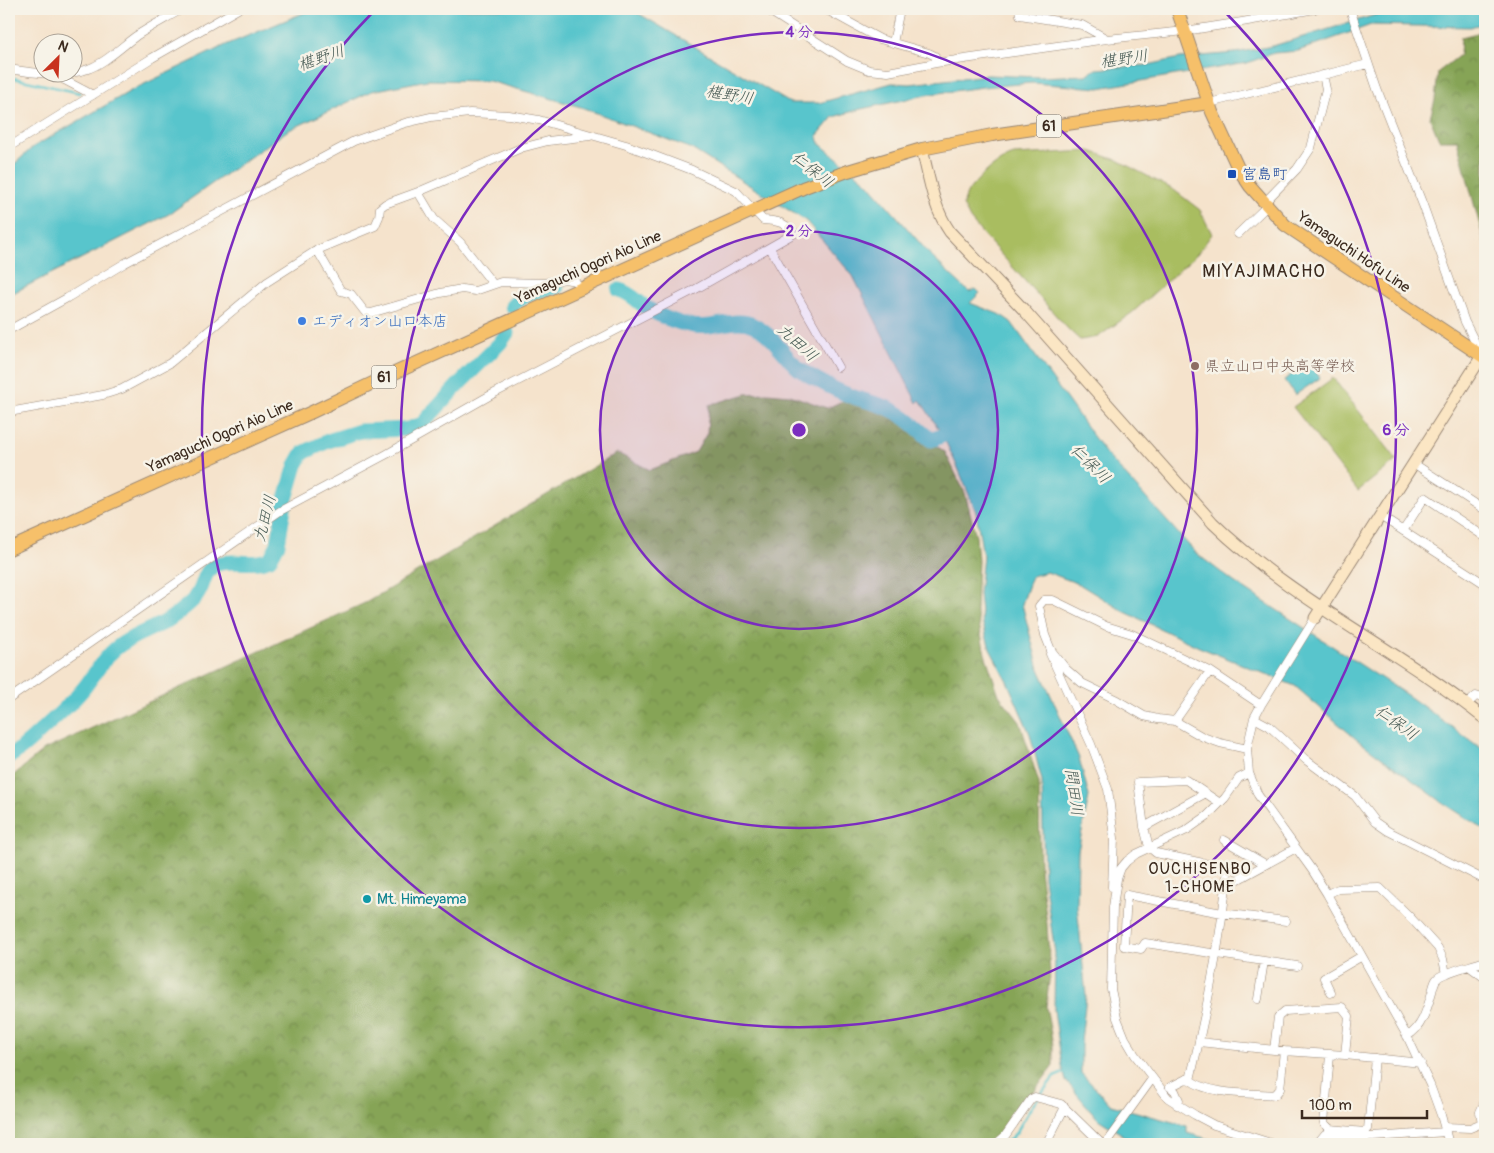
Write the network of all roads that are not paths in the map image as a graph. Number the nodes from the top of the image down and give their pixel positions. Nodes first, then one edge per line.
1 (182, 9) edge
2 (238, 9) edge
3 (766, 9) edge
4 (826, 9) edge
5 (900, 9) edge
6 (1019, 9) edge
7 (1177, 9) edge
8 (1315, 9) edge
9 (1350, 9) edge
10 (1186, 34) junction
11 (1107, 39) junction
12 (893, 43) junction
13 (1367, 62) junction
14 (936, 63) junction
15 (9, 68) edge
16 (82, 71) edge
17 (32, 72) edge
18 (1323, 75) junction
19 (69, 82) edge
20 (93, 95) junction
21 (1209, 103) junction
22 (594, 135) junction
23 (9, 147) edge
24 (922, 149) junction
25 (418, 192) junction
26 (1266, 204) junction
27 (757, 209) junction
28 (1238, 234) dead end
29 (770, 248) junction
30 (317, 250) junction
31 (493, 284) junction
32 (580, 288) junction
33 (9, 330) edge
34 (1484, 357) edge
35 (838, 367) dead end
36 (9, 412) edge
37 (1413, 463) junction
38 (1485, 510) edge
39 (1380, 516) junction
40 (1403, 531) junction
41 (1485, 537) edge
42 (9, 549) edge
43 (1485, 584) edge
44 (1322, 607) junction
45 (1314, 619) joint
46 (1051, 650) junction
47 (1210, 670) junction
48 (9, 699) edge
49 (1485, 699) edge
50 (1262, 702) junction
51 (1467, 704) junction
52 (1254, 718) junction
53 (1485, 719) edge
54 (1175, 721) junction
55 (1247, 749) junction
56 (1249, 773) junction
57 (1206, 793) junction
58 (1220, 803) junction
59 (1144, 827) junction
60 (1224, 840) dead end
61 (1149, 847) junction
62 (1296, 848) junction
63 (1265, 864) junction
64 (1228, 868) junction
65 (1245, 876) junction
66 (1485, 880) edge
67 (1226, 886) junction
68 (1115, 888) junction
69 (1327, 894) junction
70 (1222, 913) junction
71 (1286, 921) dead end
72 (1216, 954) junction
73 (1362, 956) junction
74 (1264, 961) junction
75 (1485, 961) edge
76 (1297, 966) dead end
77 (1470, 967) junction
78 (1446, 974) junction
79 (1485, 978) edge
80 (1331, 993) dead end
81 (1258, 999) dead end
82 (1407, 1036) junction
83 (1199, 1042) junction
84 (1274, 1050) junction
85 (1284, 1051) junction
86 (1330, 1055) junction
87 (1345, 1056) junction
88 (1375, 1058) junction
89 (1421, 1063) junction
90 (1190, 1080) junction
91 (1150, 1081) junction
92 (1485, 1101) edge
93 (1177, 1104) junction
94 (1064, 1107) junction
95 (1484, 1124) edge
96 (1445, 1130) junction
97 (996, 1144) edge
98 (1046, 1144) edge
99 (1105, 1144) edge
100 (1274, 1144) edge
101 (1317, 1144) edge
102 (1449, 1144) edge

1 - 16 street
2 - 20 street
3 - 14 street
4 - 12 street
5 - 12 street
6 - 11 street
7 - 10 main road, Yamaguchi Hofu Line
8 - 10 street
9 - 13 street
10 - 11 street
10 - 21 main road, Yamaguchi Hofu Line
11 - 14 street
12 - 14 street
13 - 18 street
13 - 34 street
15 - 17 street
18 - 21 street
18 - 26 street
19 - 20 street
20 - 23 street
21 - 24 main road, Yamaguchi Ogori Aio Line / 61
21 - 26 main road, Yamaguchi Hofu Line
22 - 25 street
22 - 27 street
22 - 33 street
24 - 27 main road, Yamaguchi Ogori Aio Line / 61
24 - 44 street
25 - 30 street
25 - 31 street
26 - 28 street
26 - 34 main road, Yamaguchi Hofu Line
27 - 29 street
27 - 32 main road, Yamaguchi Ogori Aio Line / 61
29 - 35 street
29 - 48 street
30 - 31 street
30 - 36 street
31 - 32 street
32 - 42 main road, Yamaguchi Ogori Aio Line / 61
34 - 37 street
37 - 38 street
37 - 39 street
39 - 40 street
39 - 44 street
40 - 41 street
40 - 43 street
44 - 45 street
44 - 51 street
45 - 50 street
46 - 47 street
46 - 54 street
46 - 68 street
47 - 50 street
47 - 54 street
49 - 51 street
50 - 52 street
51 - 53 street
52 - 55 street
52 - 66 street
54 - 55 street
55 - 56 street
56 - 58 street
56 - 62 street
57 - 58 street
57 - 59 street
57 - 59 street
58 - 61 street
59 - 61 street
60 - 63 street
61 - 64 street
61 - 68 street
62 - 63 street
62 - 69 street
63 - 65 street
64 - 65 street
64 - 67 street
65 - 67 street
67 - 70 street
68 - 91 street
69 - 73 street
69 - 78 street
70 - 71 street
70 - 72 street
70 - 72 street
72 - 74 street
72 - 83 street
73 - 80 street
73 - 82 street
74 - 76 street
74 - 81 street
75 - 77 street
77 - 78 street
77 - 79 street
78 - 82 street
82 - 89 street
83 - 84 street
83 - 90 street
84 - 85 street
84 - 87 street
85 - 86 street
85 - 90 street
86 - 87 street
86 - 88 street
87 - 88 street
88 - 89 street
89 - 96 street
90 - 93 street
91 - 93 street
91 - 99 street
92 - 95 street
93 - 100 street
94 - 97 street
94 - 98 street
94 - 99 street
95 - 96 street
96 - 101 street
96 - 102 street

